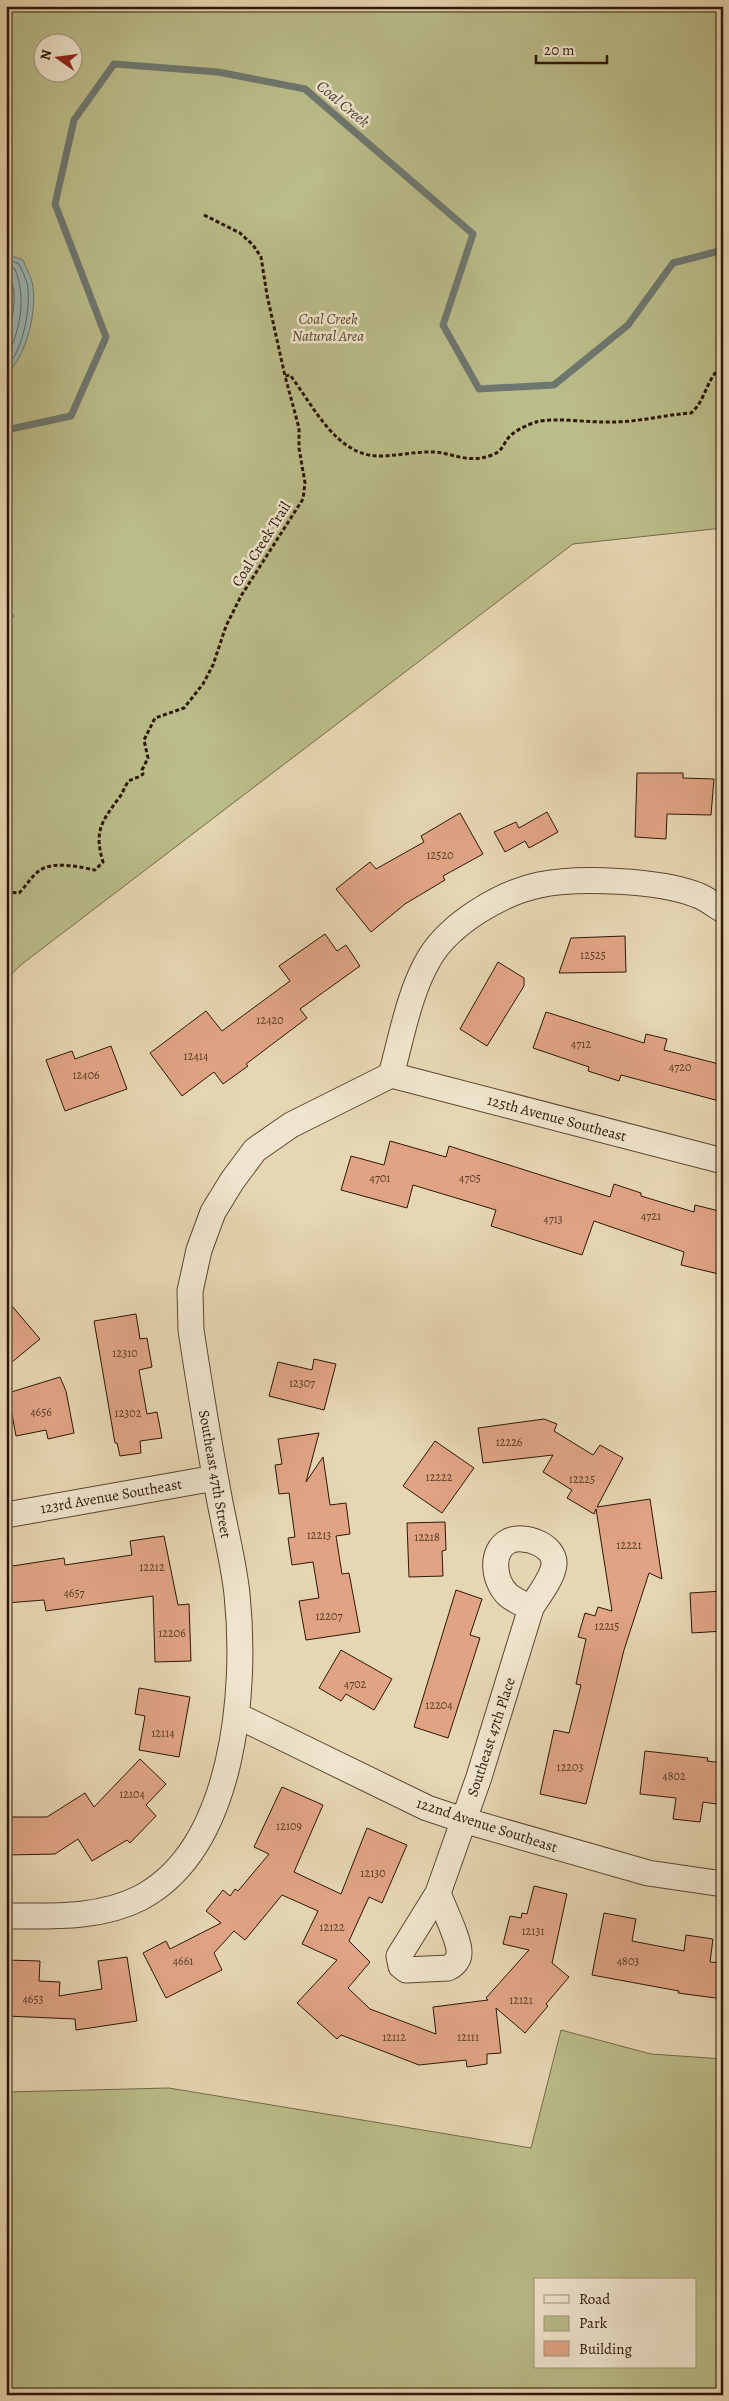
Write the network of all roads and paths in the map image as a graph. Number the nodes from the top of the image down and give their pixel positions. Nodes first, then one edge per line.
1 (204, 215) dead end
2 (723, 366) edge
3 (285, 376) junction
4 (6, 892) edge
5 (723, 910) edge
6 (391, 1075) junction
7 (723, 1161) edge
8 (215, 1478) junction
9 (6, 1515) edge
10 (531, 1608) dead end
11 (236, 1715) junction
12 (463, 1820) junction
13 (723, 1884) edge
14 (438, 1893) dead end
15 (6, 1916) edge

1 - 3 path
2 - 3 path
3 - 4 path, Coal Creek Trail
5 - 6 street
6 - 7 street, 125th Avenue Southeast
6 - 8 street, Southeast 47th Street
8 - 9 street, 123rd Avenue Southeast
8 - 11 street, Southeast 47th Street
10 - 12 street, Southeast 47th Place
11 - 12 street, 122nd Avenue Southeast
11 - 15 street, Southeast 47th Street
12 - 13 street, 122nd Avenue Southeast
12 - 14 street, Southeast 47th Place

